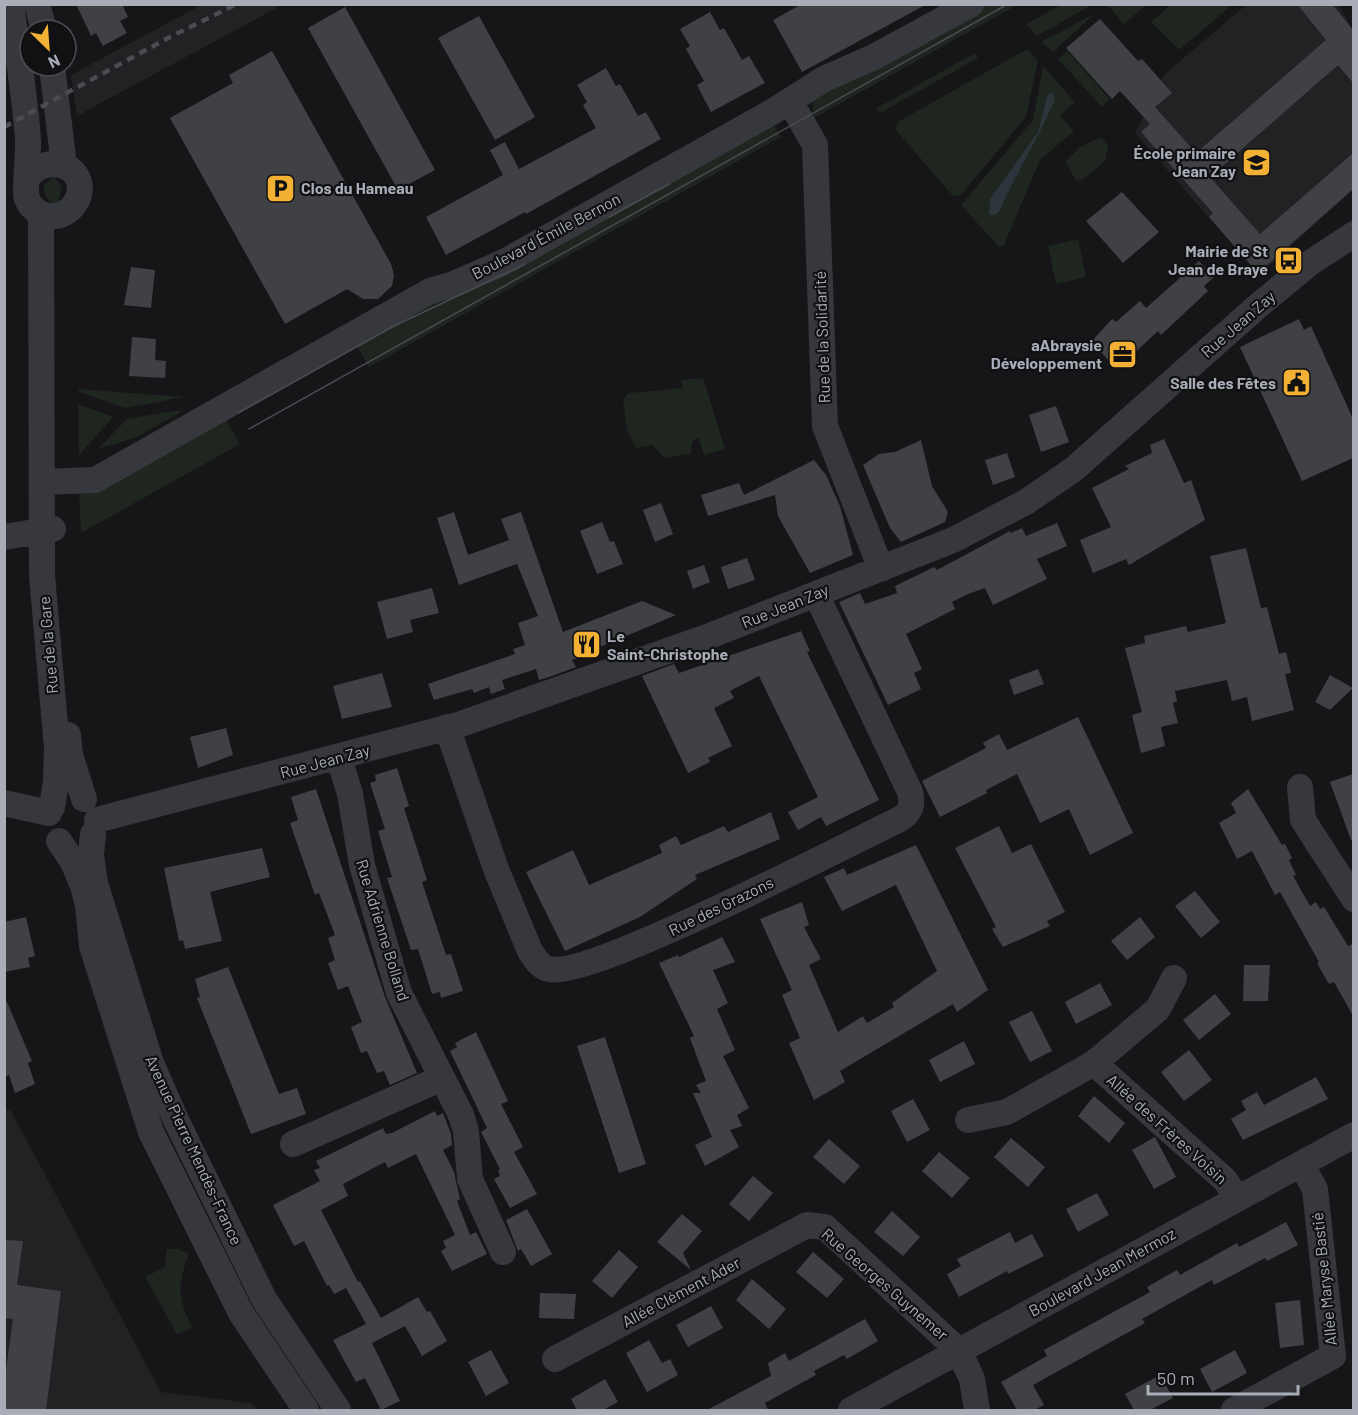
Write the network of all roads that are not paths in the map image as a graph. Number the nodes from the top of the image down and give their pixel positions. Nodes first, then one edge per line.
1 (11, 4) edge
2 (971, 4) edge
3 (53, 78) edge
4 (790, 101) junction
5 (64, 166) junction
6 (28, 177) junction
7 (50, 215) junction
8 (1353, 234) edge
9 (47, 482) junction
10 (47, 530) junction
11 (4, 537) edge
12 (881, 568) junction
13 (816, 594) junction
14 (447, 728) junction
15 (339, 758) junction
16 (1300, 787) dead end
17 (4, 803) edge
18 (51, 810) junction
19 (91, 818) junction
20 (59, 842) junction
21 (1353, 899) edge
22 (1174, 978) dead end
23 (1094, 1064) junction
24 (442, 1078) junction
25 (968, 1120) dead end
26 (1353, 1135) edge
27 (293, 1144) dead end
28 (1301, 1164) junction
29 (1237, 1198) junction
30 (807, 1225) joint
31 (503, 1252) dead end
32 (959, 1351) junction
33 (555, 1359) dead end
34 (297, 1406) edge
35 (338, 1410) edge
36 (850, 1410) edge
37 (977, 1410) edge
38 (1234, 1410) edge

1 - 6 street
2 - 4 street, Boulevard Émile Bernon
3 - 5 street, Rue de la Gare
4 - 9 street, Boulevard Émile Bernon
4 - 12 street, Rue de la Solidarité
5 - 6 street
5 - 7 street, Rue de la Gare
6 - 7 street
7 - 9 street, Rue de la Gare
8 - 12 street, Rue Jean Zay
9 - 10 street, Rue de la Gare
10 - 11 street
10 - 18 street, Rue de la Gare
10 - 19 street, Rue de la Gare
12 - 13 street, Rue Jean Zay
13 - 14 street, Rue Jean Zay
13 - 14 street, Rue des Grazons
14 - 15 street, Rue Jean Zay
15 - 19 street, Rue Jean Zay
15 - 24 street, Rue Adrienne Bolland
16 - 21 street
17 - 18 street
18 - 19 street
18 - 20 street
19 - 20 street
19 - 35 street, Avenue Pierre Mendès-France
20 - 34 street, Avenue Pierre Mendès-France
22 - 23 street, Allée des Frères Voisin
23 - 25 street, Allée des Frères Voisin
23 - 29 street, Allée des Frères Voisin
24 - 27 street
24 - 31 street, Rue Adrienne Bolland
26 - 28 street, Boulevard Jean Mermoz
28 - 29 street, Boulevard Jean Mermoz
28 - 38 street, Allée Maryse Bastié
29 - 32 street, Boulevard Jean Mermoz
30 - 32 street, Rue Georges Guynemer
30 - 33 street, Allée Clément Ader
32 - 36 street, Boulevard Jean Mermoz
32 - 37 street

